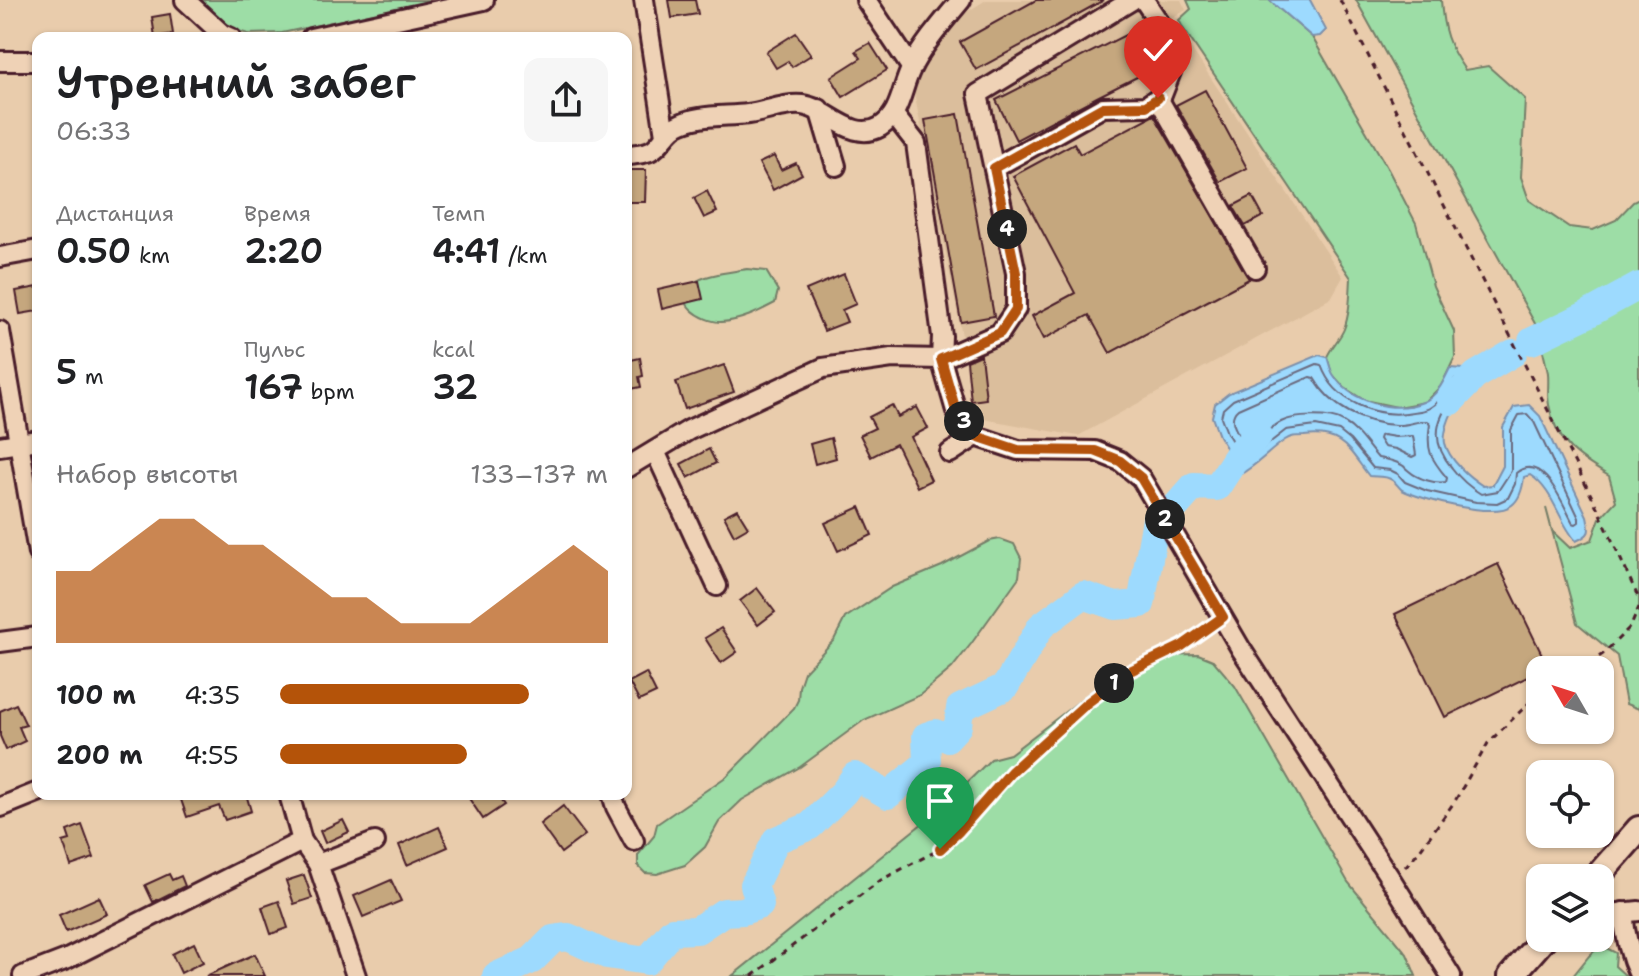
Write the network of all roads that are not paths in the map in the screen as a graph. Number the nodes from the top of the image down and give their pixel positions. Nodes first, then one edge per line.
1 (185, 0) edge
2 (484, 0) edge
3 (644, 0) edge
4 (866, 0) edge
5 (961, 0) edge
6 (1132, 0) edge
7 (1144, 0) edge
8 (220, 32) edge
9 (338, 32) edge
10 (0, 61) edge
11 (32, 61) edge
12 (911, 67) junction
13 (1158, 98) junction
14 (819, 109) junction
15 (894, 115) junction
16 (665, 135) junction
17 (632, 155) edge
18 (836, 166) dead end
19 (994, 168) junction
20 (32, 251) edge
21 (0, 257) edge
22 (1255, 268) dead end
23 (0, 331) edge
24 (941, 359) junction
25 (1050, 431) dead end
26 (976, 436) junction
27 (32, 441) edge
28 (9, 444) edge
29 (1053, 450) junction
30 (655, 451) junction
31 (950, 453) dead end
32 (632, 464) edge
33 (32, 530) edge
34 (717, 586) dead end
35 (32, 638) edge
36 (0, 642) edge
37 (32, 794) edge
38 (291, 800) edge
39 (614, 800) edge
40 (1, 807) edge
41 (1639, 829) edge
42 (302, 841) junction
43 (634, 841) dead end
44 (375, 842) dead end
45 (318, 864) junction
46 (1608, 864) edge
47 (1631, 912) edge
48 (1532, 952) edge
49 (1440, 971) edge
50 (1639, 975) edge
51 (23, 976) edge
52 (356, 976) edge
53 (1511, 976) edge

1 - 8 street
2 - 9 street
3 - 16 street
4 - 12 street
5 - 12 street
6 - 19 street
7 - 13 street
10 - 11 street
12 - 15 street
13 - 19 street
13 - 22 street
14 - 15 street
14 - 16 street
14 - 18 street
15 - 24 street
16 - 17 street
19 - 24 street
20 - 21 street
23 - 28 street
24 - 26 street
24 - 30 street
25 - 29 street
26 - 29 street
26 - 31 street
27 - 28 street
28 - 33 street
29 - 49 street
30 - 32 street
30 - 34 street
35 - 36 street
37 - 40 street
38 - 42 street
39 - 43 street
41 - 46 main road
42 - 45 street
42 - 51 street
44 - 45 street
45 - 52 street
47 - 50 street
48 - 53 main road

